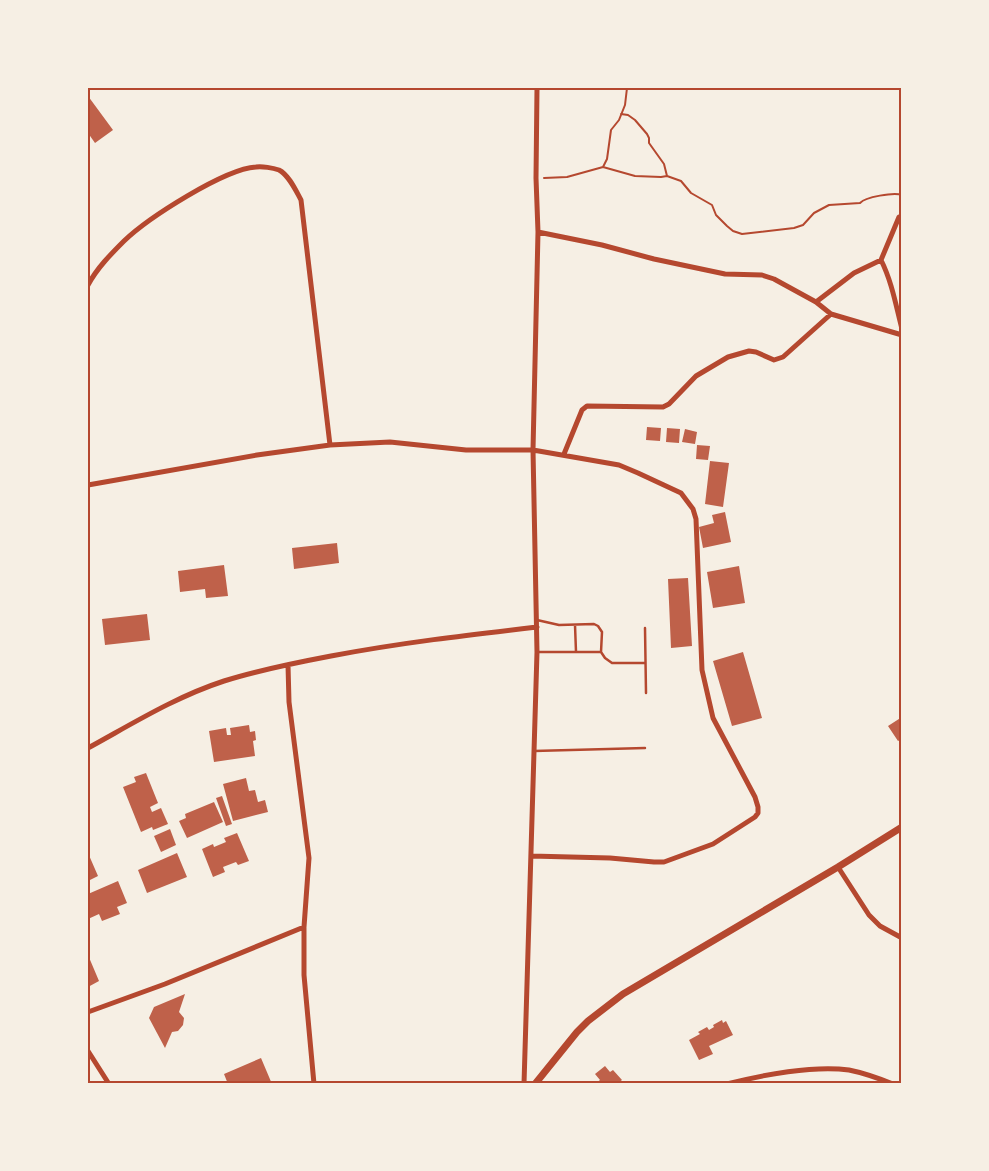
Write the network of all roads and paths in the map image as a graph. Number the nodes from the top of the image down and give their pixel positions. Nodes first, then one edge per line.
1 (538, 88) edge
2 (627, 88) edge
3 (621, 114) junction
4 (603, 167) junction
5 (667, 176) junction
6 (536, 178) junction
7 (902, 195) edge
8 (899, 217) dead end
9 (538, 232) junction
10 (881, 260) junction
11 (88, 284) edge
12 (816, 302) junction
13 (831, 314) junction
14 (902, 330) edge
15 (902, 335) edge
16 (330, 445) junction
17 (533, 450) junction
18 (564, 454) junction
19 (88, 485) edge
20 (537, 620) junction
21 (575, 625) junction
22 (537, 628) junction
23 (645, 628) dead end
24 (537, 652) junction
25 (576, 652) junction
26 (602, 652) junction
27 (645, 662) junction
28 (288, 664) junction
29 (646, 693) dead end
30 (88, 748) edge
31 (645, 748) dead end
32 (534, 751) junction
33 (902, 827) edge
34 (531, 856) junction
35 (838, 867) junction
36 (304, 927) junction
37 (902, 938) edge
38 (88, 1012) edge
39 (88, 1051) edge
40 (109, 1084) edge
41 (314, 1084) edge
42 (524, 1084) edge
43 (535, 1084) edge
44 (727, 1084) edge
45 (893, 1084) edge

1 - 6 street
2 - 3 path
3 - 4 path
3 - 5 path
4 - 5 path
4 - 6 path
5 - 7 path
6 - 9 street
8 - 10 street
9 - 12 street
9 - 17 street
10 - 12 street
10 - 14 street
11 - 16 street
12 - 13 street
13 - 15 street
13 - 18 street
16 - 17 street
16 - 19 street
17 - 18 street
17 - 20 street
18 - 34 street
20 - 21 lane
20 - 22 street
21 - 25 lane
21 - 26 lane
22 - 24 street
22 - 28 street
23 - 27 lane
24 - 25 lane
24 - 32 street
25 - 26 lane
26 - 27 lane
27 - 29 lane
28 - 30 street
28 - 36 street
31 - 32 lane
32 - 34 street
33 - 35 street
34 - 42 street
35 - 37 street
35 - 43 street
36 - 38 street
36 - 41 street
39 - 40 street
44 - 45 street

